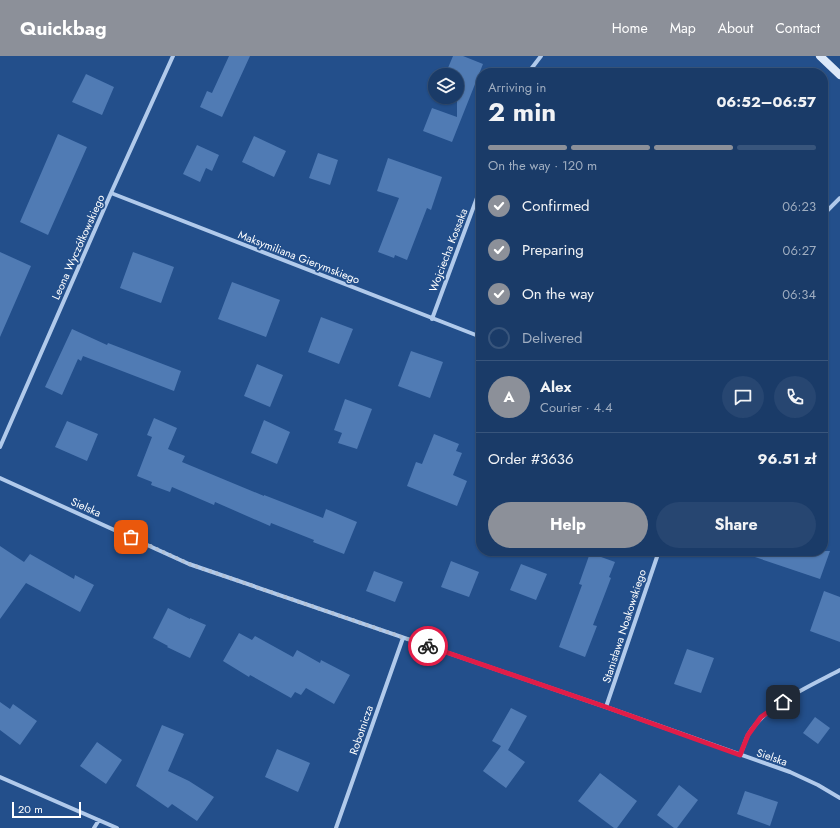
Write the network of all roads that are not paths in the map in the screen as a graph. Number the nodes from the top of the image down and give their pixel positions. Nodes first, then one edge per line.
1 (173, 56) edge
2 (541, 56) edge
3 (820, 56) edge
4 (532, 68) edge
5 (840, 75) edge
6 (111, 193) junction
7 (840, 198) edge
8 (476, 201) edge
9 (828, 210) edge
10 (432, 319) junction
11 (476, 335) edge
12 (0, 447) edge
13 (0, 478) edge
14 (657, 556) edge
15 (403, 638) junction
16 (840, 670) edge
17 (606, 707) junction
18 (740, 755) junction
19 (0, 777) edge
20 (840, 798) edge
21 (99, 820) junction
22 (94, 828) edge
23 (117, 828) edge
24 (336, 828) edge

1 - 6 street, Leona Wyczółkowskiego
2 - 4 street
3 - 5 street
6 - 10 street, Maksymiliana Gierymskiego
6 - 12 street, Leona Wyczółkowskiego
7 - 9 street
8 - 10 street, Wojciecha Kossaka
10 - 11 street, Maksymiliana Gierymskiego
13 - 15 street, Sielska
14 - 17 street, Stanisława Noakowskiego
15 - 17 street, Sielska
15 - 24 street, Robotnicza
16 - 18 street
17 - 18 street, Sielska
18 - 20 street, Sielska
19 - 21 street
21 - 22 street
21 - 23 street

